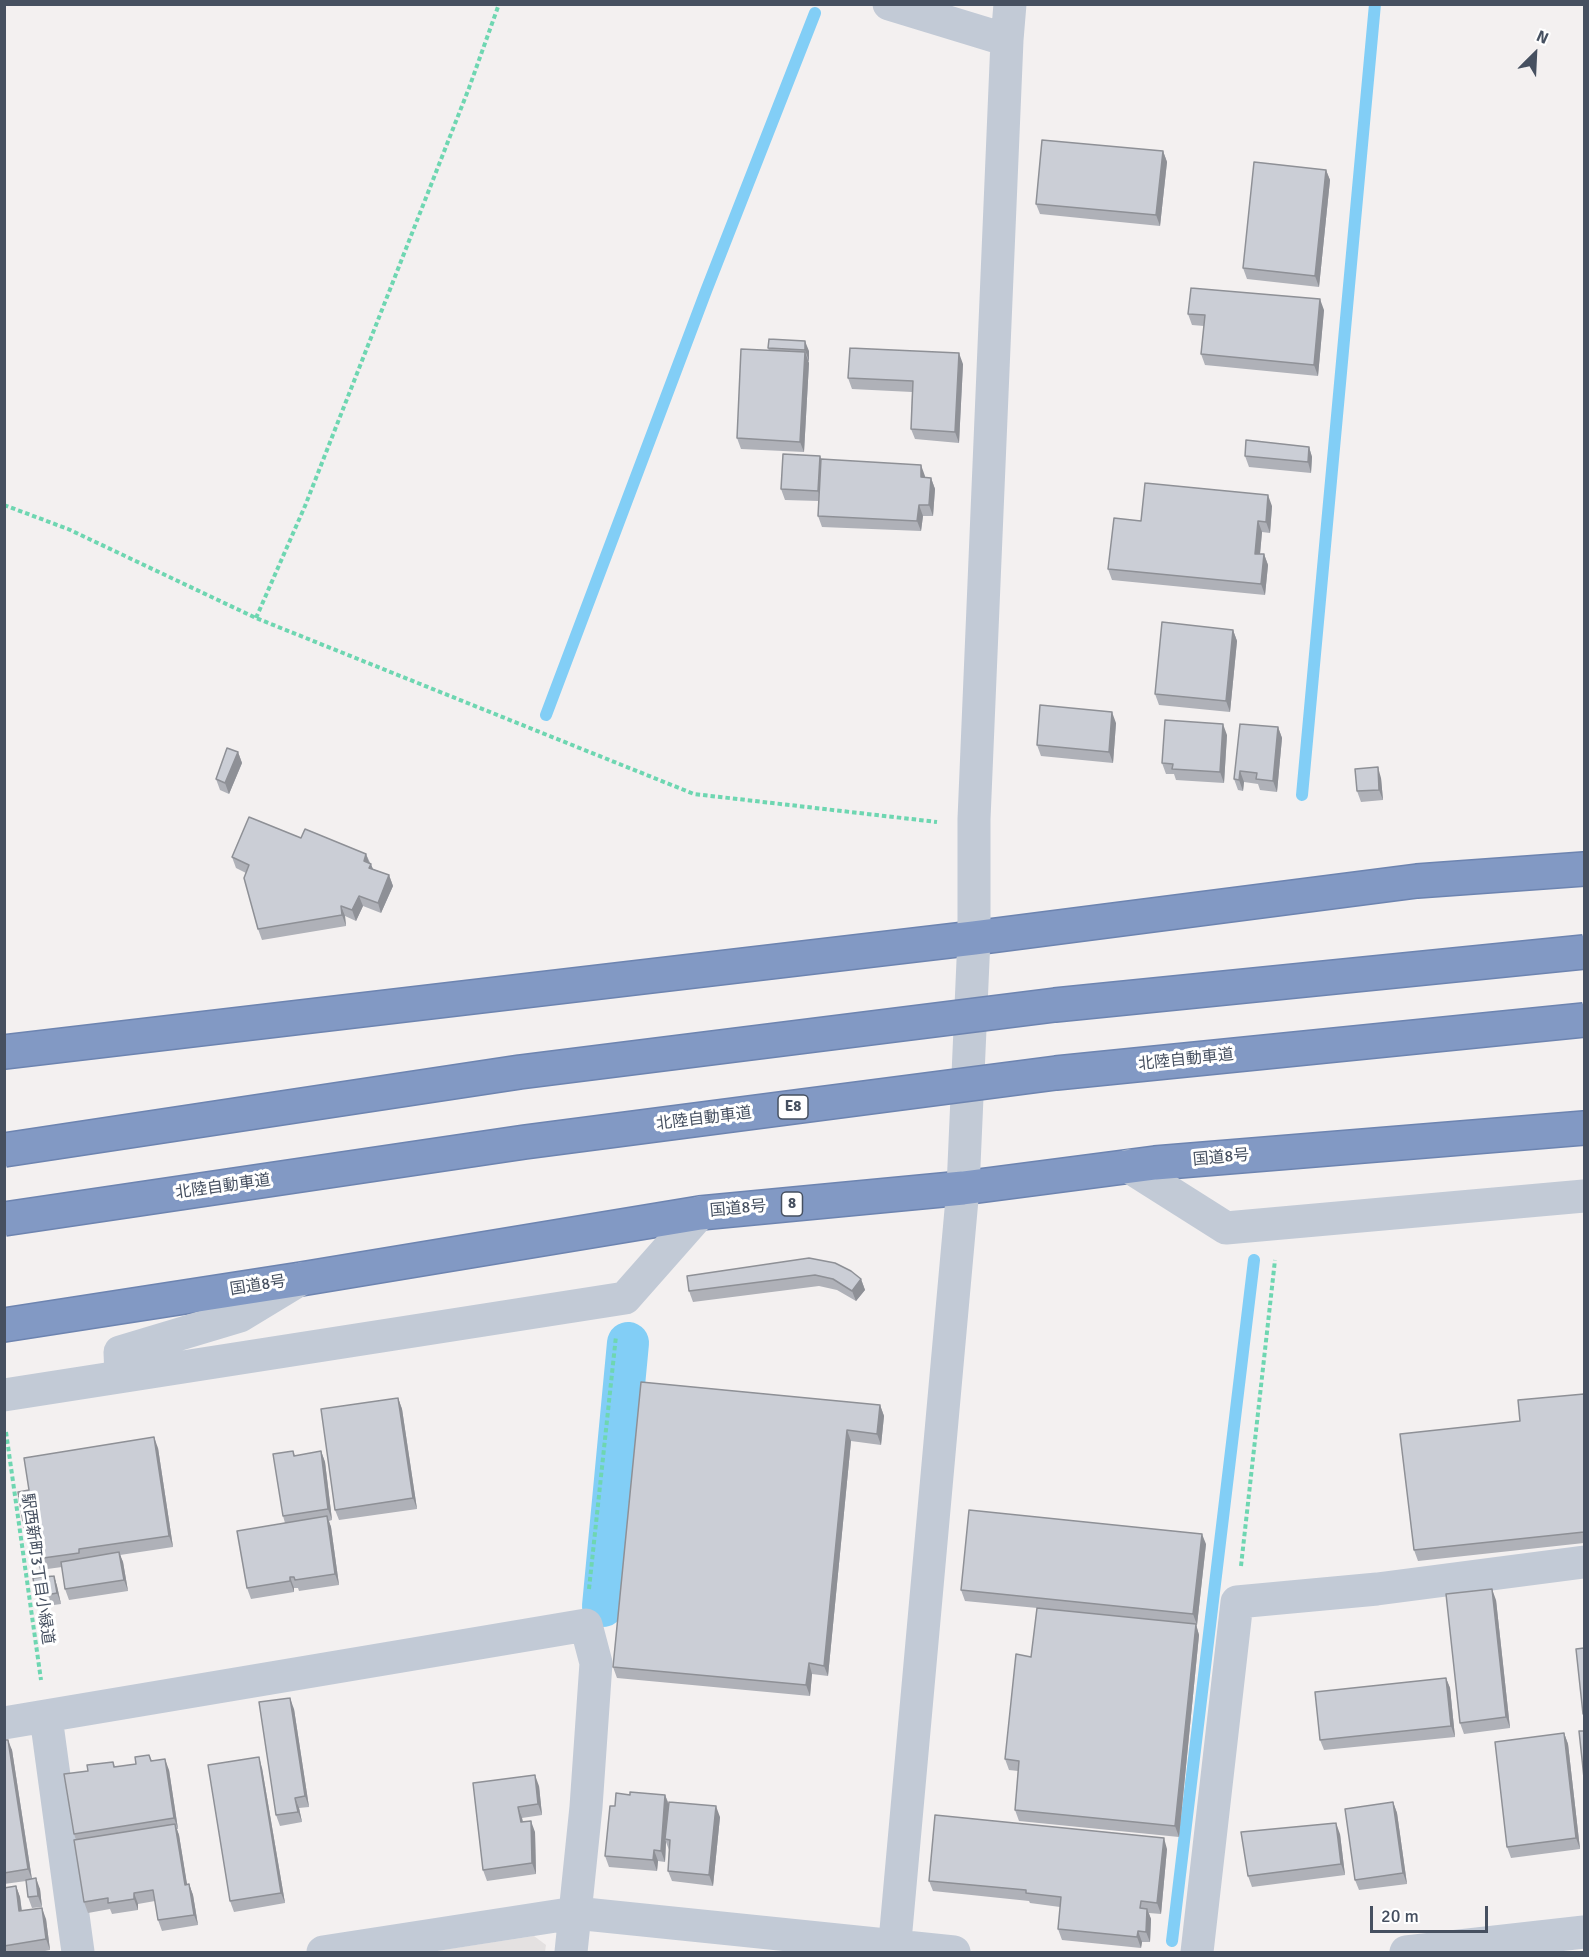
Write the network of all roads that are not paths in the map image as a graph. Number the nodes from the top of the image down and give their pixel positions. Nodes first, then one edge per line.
1 (890, 4) edge
2 (1010, 4) edge
3 (1007, 40) junction
4 (1584, 869) edge
5 (974, 938) junction
6 (1584, 952) edge
7 (1584, 1020) edge
8 (4, 1052) edge
9 (1584, 1128) edge
10 (4, 1150) edge
11 (1128, 1166) junction
12 (963, 1188) junction
13 (1584, 1196) edge
14 (700, 1213) junction
15 (4, 1219) edge
16 (301, 1279) junction
17 (4, 1325) edge
18 (121, 1376) junction
19 (4, 1395) edge
20 (1584, 1562) edge
21 (46, 1716) junction
22 (4, 1723) edge
23 (575, 1913) junction
24 (1584, 1932) edge
25 (894, 1949) edge
26 (78, 1953) edge
27 (323, 1953) edge
28 (571, 1953) edge
29 (954, 1953) edge
30 (1197, 1953) edge
31 (1406, 1953) edge

1 - 3 street
2 - 3 street
3 - 5 street
4 - 5 highway
5 - 8 highway
5 - 12 street
6 - 10 highway, bridge
7 - 15 highway, 北陸自動車道 / E8, bridge
9 - 11 highway, 国道8号 / 8
11 - 12 highway, 国道8号 / 8
11 - 13 street
12 - 14 highway, 国道8号 / 8
12 - 25 street
14 - 16 highway, 国道8号 / 8
14 - 18 street
16 - 17 highway, 国道8号 / 8
16 - 18 street
18 - 19 street
20 - 30 street
21 - 22 street
21 - 23 street
21 - 26 street
23 - 25 street
23 - 27 street
23 - 28 street
24 - 31 street
25 - 29 street

